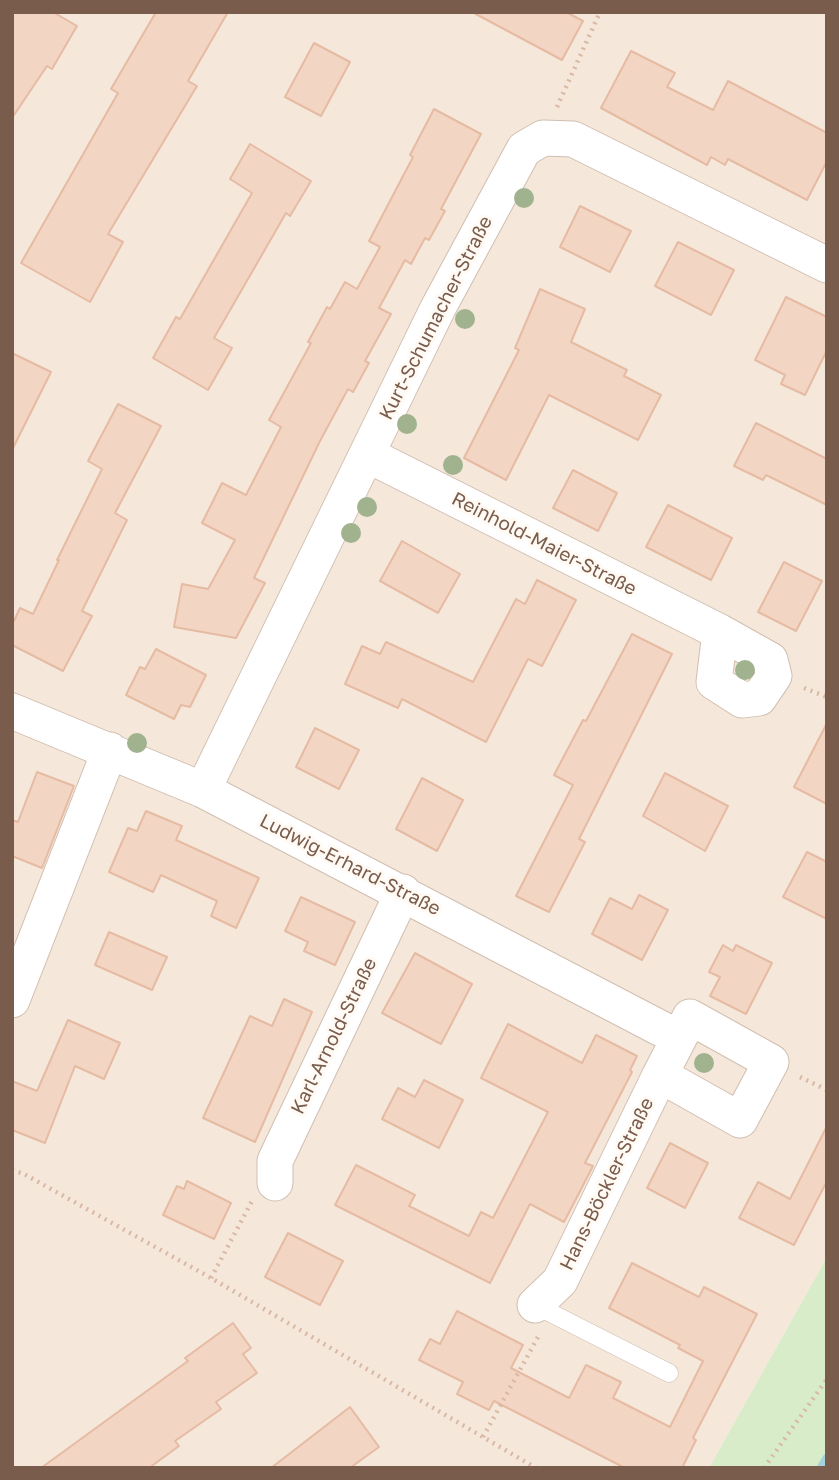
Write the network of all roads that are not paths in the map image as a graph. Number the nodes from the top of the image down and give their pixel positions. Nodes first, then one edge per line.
1 (827, 265) edge
2 (368, 455) junction
3 (720, 632) dead end
4 (12, 711) edge
5 (110, 750) junction
6 (204, 790) junction
7 (403, 892) junction
8 (12, 1000) edge
9 (678, 1038) junction
10 (660, 1075) junction
11 (275, 1182) road end
12 (535, 1305) joint
13 (669, 1373) dead end

1 - 2 street, Kurt-Schumacher-Straße
2 - 3 street, Reinhold-Maier-Straße
2 - 6 street, Kurt-Schumacher-Straße
4 - 5 street, Ludwig-Erhard-Straße
5 - 6 street, Ludwig-Erhard-Straße
5 - 8 street
6 - 7 street, Ludwig-Erhard-Straße
7 - 9 street, Ludwig-Erhard-Straße
7 - 11 street, Karl-Arnold-Straße
9 - 10 street
9 - 10 street
10 - 12 street, Hans-Böckler-Straße
12 - 13 lane

